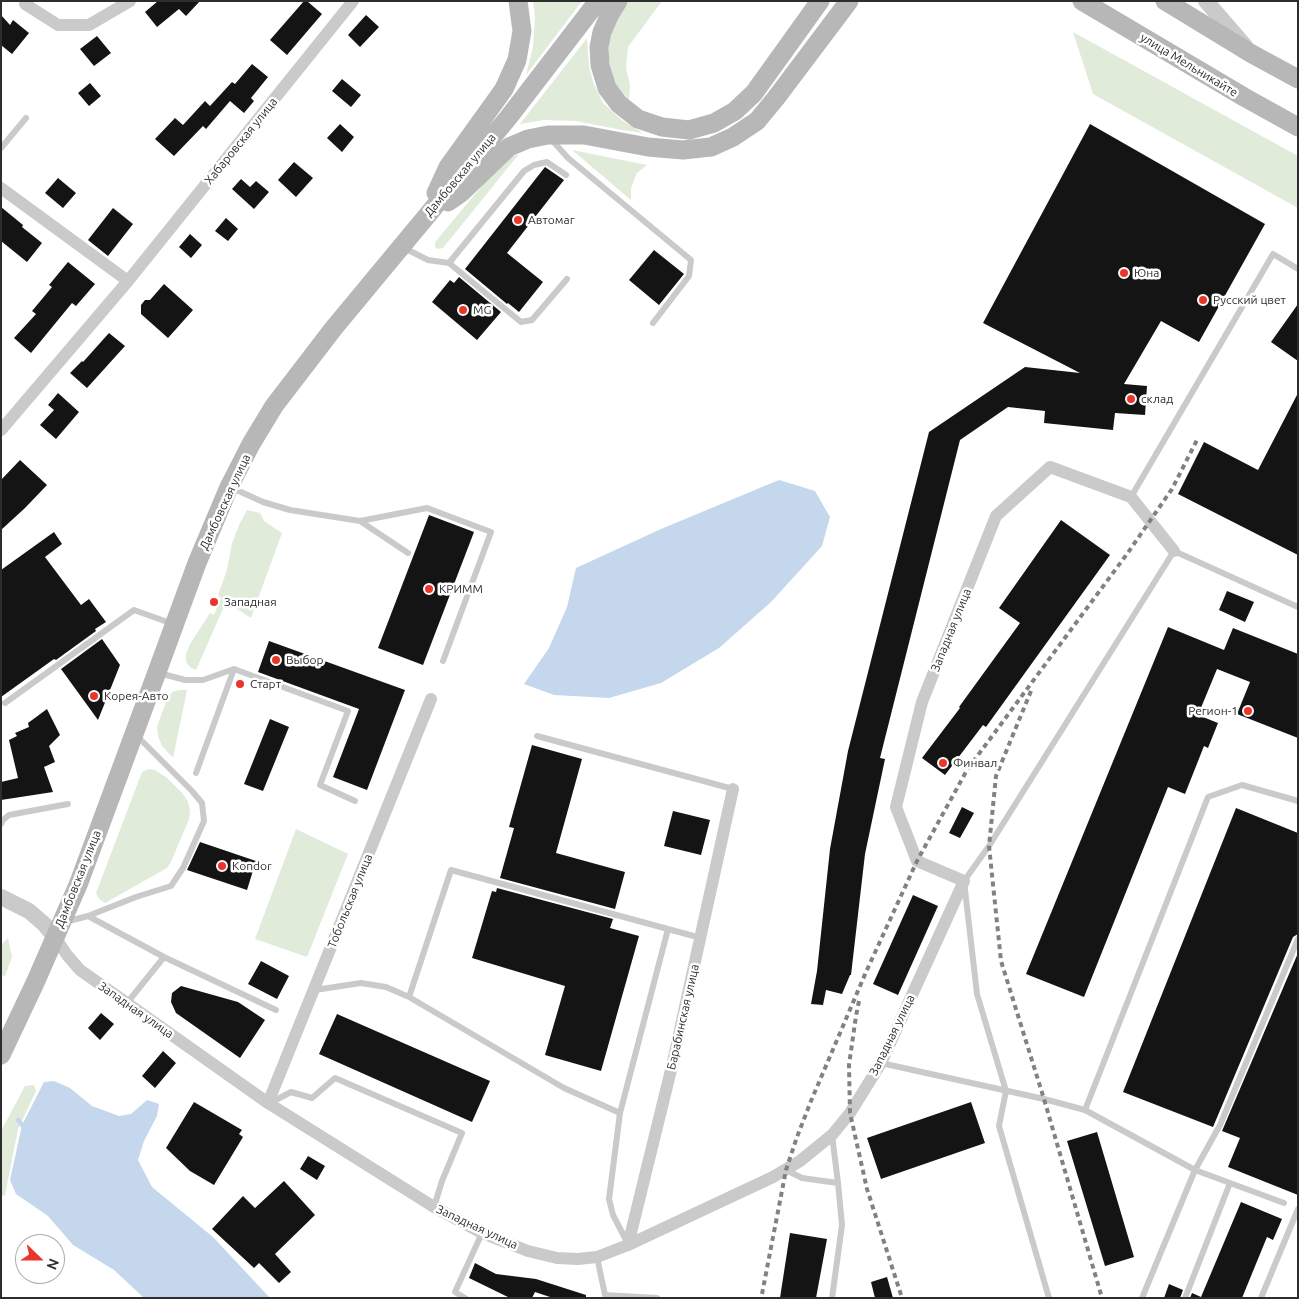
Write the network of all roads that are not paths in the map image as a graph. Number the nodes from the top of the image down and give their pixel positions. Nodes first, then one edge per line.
1 (130, 1) edge
2 (353, 1) edge
3 (518, 1) edge
4 (598, 1) edge
5 (618, 1) edge
6 (820, 1) edge
7 (849, 1) edge
8 (1082, 1) edge
9 (1165, 1) edge
10 (1206, 1) edge
11 (25, 4) dead end
12 (1252, 54) junction
13 (1298, 79) edge
14 (26, 118) dead end
15 (1298, 128) edge
16 (548, 135) junction
17 (1, 148) edge
18 (566, 175) dead end
19 (1, 188) edge
20 (423, 219) junction
21 (400, 247) junction
22 (449, 263) junction
23 (1298, 269) edge
24 (567, 279) dead end
25 (128, 281) junction
26 (653, 323) dead end
27 (1, 430) edge
28 (229, 487) junction
29 (1131, 496) junction
30 (360, 521) junction
31 (1174, 551) junction
32 (408, 553) dead end
33 (1298, 607) edge
34 (174, 624) junction
35 (443, 661) dead end
36 (234, 669) junction
37 (157, 672) junction
38 (431, 699) dead end
39 (5, 703) dead end
40 (134, 734) junction
41 (537, 736) dead end
42 (196, 773) dead end
43 (733, 789) joint
44 (355, 801) dead end
45 (1298, 802) edge
46 (68, 804) dead end
47 (1, 824) edge
48 (964, 881) junction
49 (1, 896) edge
50 (88, 916) junction
51 (668, 928) junction
52 (58, 930) junction
53 (701, 938) junction
54 (1298, 939) edge
55 (164, 957) junction
56 (314, 990) junction
57 (409, 996) junction
58 (127, 1003) junction
59 (276, 1010) dead end
60 (1, 1055) edge
61 (881, 1063) junction
62 (1006, 1091) junction
63 (268, 1103) junction
64 (1085, 1110) junction
65 (620, 1113) junction
66 (832, 1135) junction
67 (786, 1170) junction
68 (1194, 1170) junction
69 (838, 1183) junction
70 (1230, 1184) junction
71 (1284, 1203) dead end
72 (434, 1207) junction
73 (1298, 1209) edge
74 (482, 1233) junction
75 (628, 1245) junction
76 (597, 1257) junction
77 (466, 1298) edge
78 (657, 1298) edge
79 (832, 1298) edge
80 (1049, 1298) edge
81 (1142, 1298) edge
82 (1185, 1298) edge
83 (1261, 1298) edge

1 - 11 street
2 - 25 street, Хабаровская улица
3 - 20 main road
4 - 20 main road, Дамбовская улица
5 - 6 main road
7 - 16 main road
8 - 15 main road, улица Мельникайте
9 - 12 main road
10 - 12 street
12 - 13 main road
14 - 17 lane
16 - 20 main road
16 - 26 lane
18 - 22 lane
19 - 25 street
20 - 21 main road, Дамбовская улица
21 - 22 lane
21 - 28 main road, Дамбовская улица
22 - 24 lane
23 - 29 lane
25 - 27 street, Хабаровская улица
28 - 30 lane
28 - 34 main road, Дамбовская улица
29 - 31 street
29 - 48 street, Западная улица
30 - 32 lane
30 - 35 lane
31 - 33 lane
31 - 48 lane
34 - 37 main road, Дамбовская улица
34 - 39 lane
36 - 37 lane
36 - 42 lane
36 - 44 lane
37 - 40 main road, Дамбовская улица
38 - 56 street, Тобольская улица
40 - 50 lane
40 - 52 main road, Дамбовская улица
41 - 43 lane
43 - 53 street, Барабинская улица
45 - 64 lane
46 - 47 lane
48 - 61 street, Западная улица
48 - 62 lane
49 - 52 street
50 - 52 lane
50 - 55 lane
51 - 53 lane
51 - 57 lane
51 - 65 lane
52 - 58 street, Западная улица
52 - 60 main road, Дамбовская улица
53 - 75 street, Барабинская улица
54 - 68 lane
55 - 58 lane
55 - 59 lane
56 - 57 lane
56 - 63 street, Тобольская улица
57 - 65 lane
58 - 63 street, Западная улица
61 - 62 lane
61 - 66 street, Западная улица
62 - 64 lane
62 - 80 lane
63 - 72 street, Западная улица
63 - 72 lane
64 - 68 lane
65 - 75 lane
66 - 67 street, Западная улица
66 - 69 lane
67 - 69 lane
67 - 75 street, Западная улица
68 - 70 lane
68 - 81 lane
69 - 79 lane
70 - 71 lane
70 - 82 lane
72 - 74 street, Западная улица
73 - 83 lane
74 - 76 street, Западная улица
74 - 77 lane
75 - 76 street, Западная улица
76 - 78 lane

